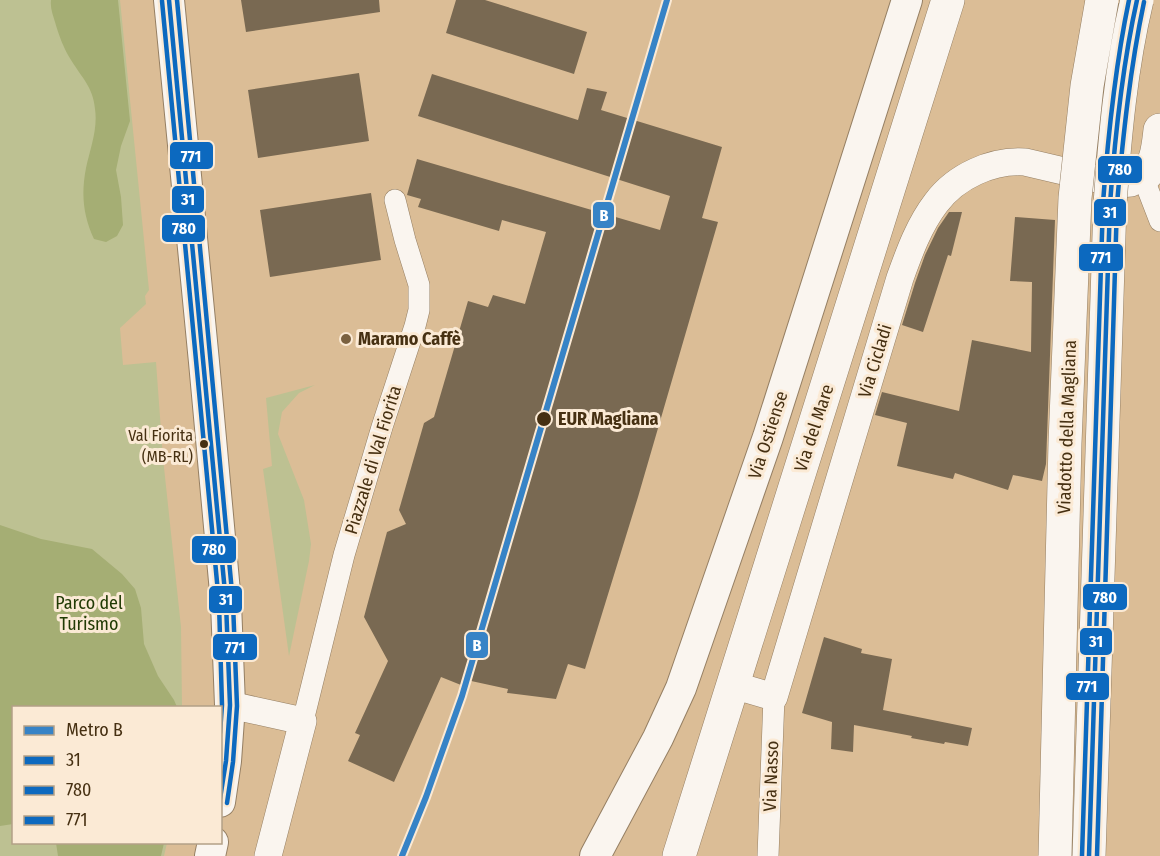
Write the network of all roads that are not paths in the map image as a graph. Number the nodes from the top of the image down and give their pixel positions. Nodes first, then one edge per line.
1 (169, 0) edge
2 (907, 0) edge
3 (948, 0) edge
4 (1102, 0) edge
5 (1137, 0) edge
6 (1160, 130) edge
7 (1143, 177) junction
8 (395, 200) dead end
9 (1160, 221) edge
10 (733, 685) junction
11 (774, 696) junction
12 (230, 705) junction
13 (303, 721) junction
14 (222, 788) edge
15 (268, 856) edge
16 (595, 856) edge
17 (679, 856) edge
18 (768, 856) edge
19 (1055, 856) edge
20 (1089, 856) edge

1 - 12 main road
2 - 16 main road, Via Ostiense
3 - 10 main road, Via del Mare
4 - 19 main road, Viadotto della Magliana, bridge
5 - 20 main road, Viadotto della Magliana, bridge
6 - 7 main road
7 - 9 street
7 - 11 street, Via Cicladi
8 - 13 street, Piazzale di Val Fiorita
10 - 11 street
10 - 17 main road, Via del Mare
11 - 18 street, Via Nasso
12 - 13 street
12 - 14 main road
13 - 15 street

